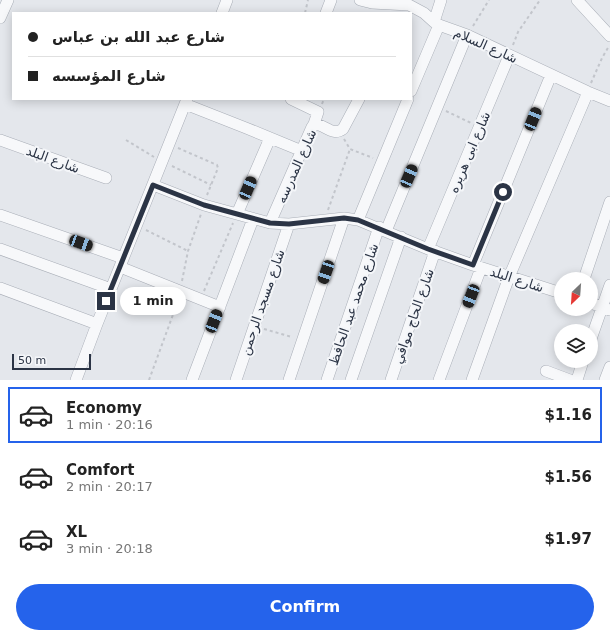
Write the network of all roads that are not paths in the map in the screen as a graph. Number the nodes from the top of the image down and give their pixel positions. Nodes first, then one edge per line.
1 (8, 0) edge
2 (227, 0) edge
3 (331, 0) edge
4 (360, 0) edge
5 (441, 0) edge
6 (578, 0) edge
7 (398, 6) edge
8 (222, 12) edge
9 (326, 12) edge
10 (0, 18) edge
11 (436, 24) junction
12 (467, 35) junction
13 (610, 36) edge
14 (509, 56) junction
15 (551, 75) junction
16 (412, 89) edge
17 (588, 92) junction
18 (293, 100) edge
19 (358, 100) edge
20 (408, 100) edge
21 (610, 101) edge
22 (186, 102) edge
23 (314, 124) junction
24 (270, 138) junction
25 (0, 140) edge
26 (302, 151) junction
27 (106, 178) dead end
28 (153, 185) junction
29 (610, 202) edge
30 (0, 214) edge
31 (237, 214) junction
32 (344, 218) junction
33 (253, 219) junction
34 (358, 220) junction
35 (270, 223) junction
36 (289, 224) junction
37 (383, 229) junction
38 (400, 237) junction
39 (0, 249) edge
40 (432, 250) junction
41 (122, 262) junction
42 (477, 266) junction
43 (586, 272) edge
44 (509, 277) junction
45 (610, 285) edge
46 (0, 288) edge
47 (111, 289) junction
48 (554, 291) edge
49 (220, 307) junction
50 (606, 309) edge
51 (97, 324) junction
52 (598, 325) edge
53 (610, 367) edge
54 (581, 368) edge
55 (546, 371) dead end
56 (76, 380) edge
57 (192, 380) edge
58 (236, 380) edge
59 (290, 380) edge
60 (327, 380) edge
61 (351, 380) edge
62 (391, 380) edge
63 (439, 380) edge
64 (472, 380) edge
65 (570, 380) edge
66 (577, 380) edge
67 (605, 380) edge

1 - 10 street
2 - 8 street
3 - 9 street
4 - 7 street, شارع السلام
5 - 11 street
6 - 13 street
7 - 11 street, شارع السلام
11 - 12 street, شارع السلام
11 - 16 street
12 - 14 street, شارع السلام
12 - 37 street, شارع محمد عبد الحافظ
14 - 15 street, شارع السلام
14 - 40 street, شارع ابى هريره
15 - 17 street, شارع السلام
15 - 42 street
17 - 21 street, شارع السلام
17 - 44 street
18 - 23 street
19 - 23 street, شارع المدرسه
20 - 34 street
22 - 24 street
22 - 28 street
23 - 26 street, شارع المدرسه
24 - 26 street
24 - 31 street
25 - 27 street, شارع البلد
26 - 35 street, شارع المدرسه
28 - 31 street, شارع البلد
28 - 41 street
29 - 43 street
30 - 41 street
31 - 33 street, شارع البلد
32 - 34 street, شارع البلد
32 - 36 street, شارع البلد
32 - 59 street
33 - 35 street, شارع البلد
33 - 49 street
34 - 37 street, شارع البلد
35 - 36 street, شارع البلد
36 - 58 street, شارع مسجد الرحمن
37 - 38 street, شارع البلد
37 - 60 street, شارع محمد عبد الحافظ
38 - 40 street, شارع البلد
38 - 61 street
39 - 47 street
40 - 42 street, شارع البلد
40 - 62 street, شارع الحاج موافي
41 - 47 street
41 - 49 street
42 - 44 street, شارع البلد
42 - 63 street
44 - 48 street, شارع البلد
44 - 64 street
45 - 50 street
46 - 51 street
47 - 51 street
49 - 57 street
50 - 52 street
51 - 56 street
53 - 67 street
54 - 66 street
55 - 65 street

